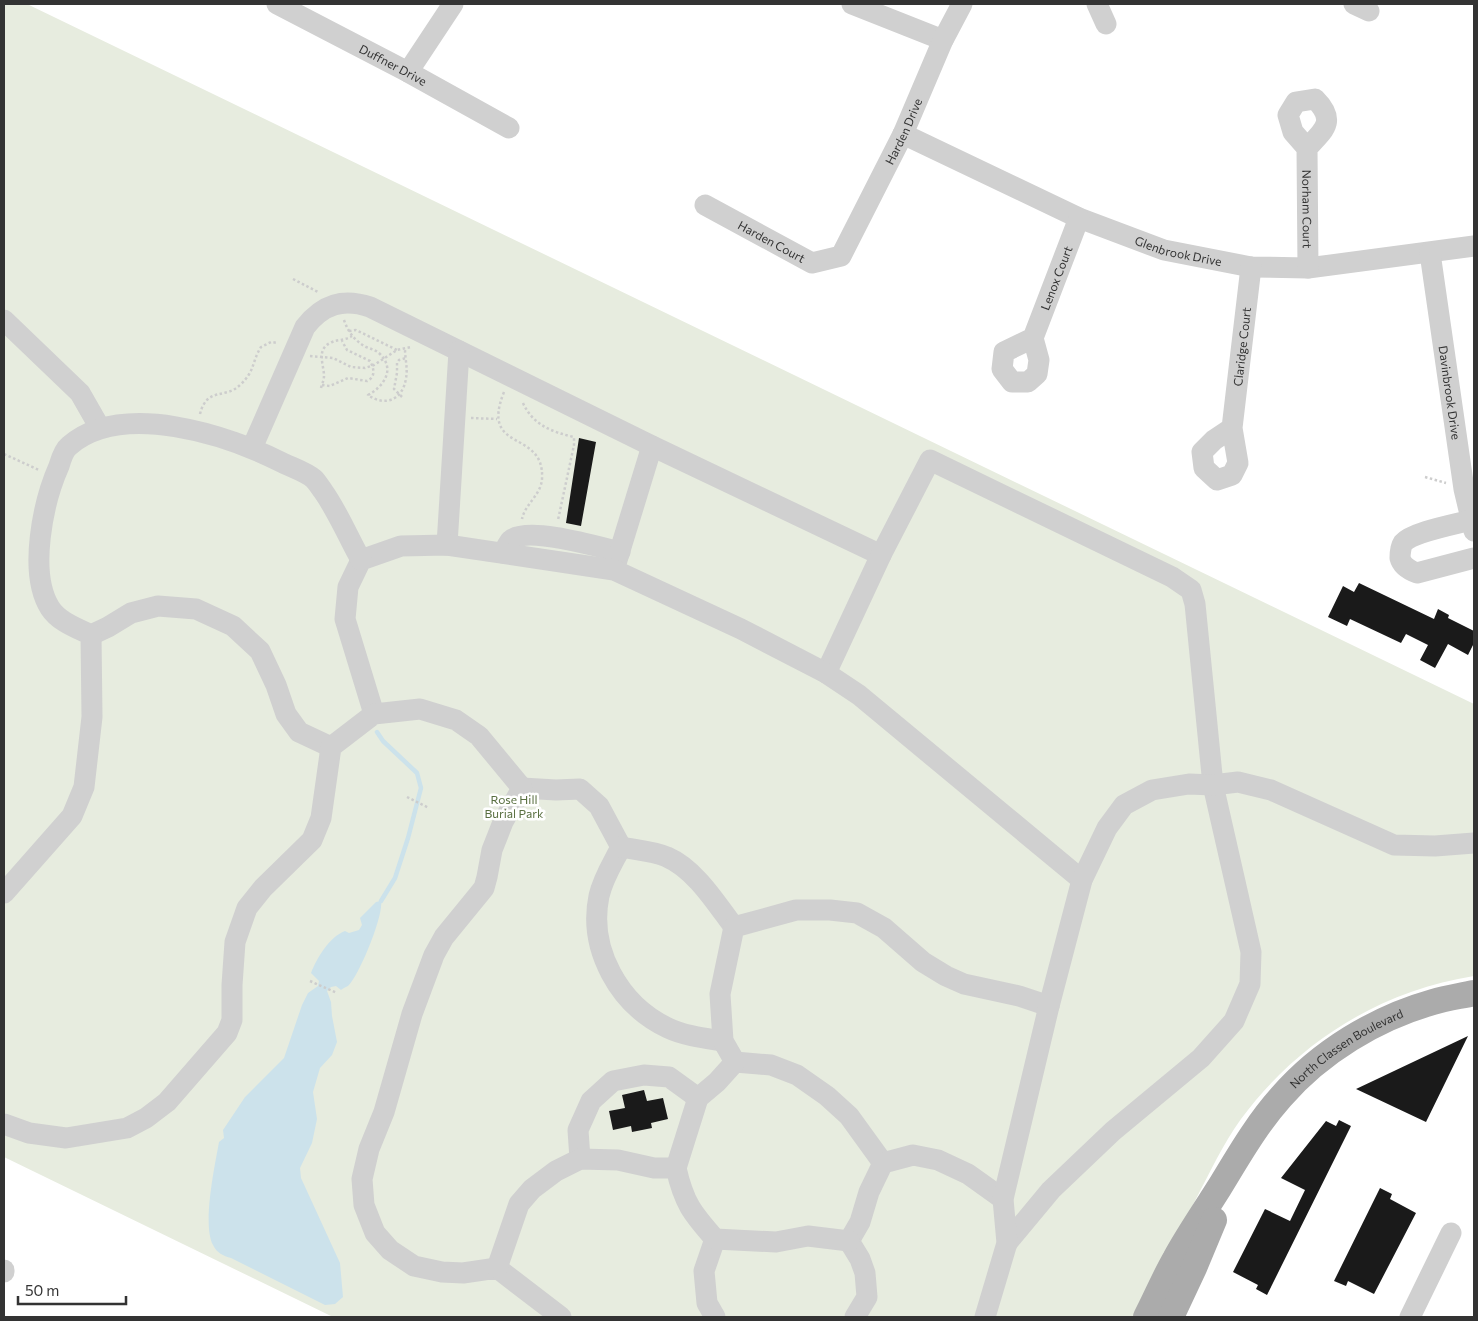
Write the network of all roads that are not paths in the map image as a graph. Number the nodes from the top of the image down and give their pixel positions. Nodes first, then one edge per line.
1 (277, 4) edge
2 (453, 4) edge
3 (852, 4) edge
4 (962, 4) edge
5 (1097, 4) edge
6 (1106, 24) dead end
7 (943, 40) junction
8 (408, 72) junction
9 (509, 128) dead end
10 (903, 134) junction
11 (1307, 148) dead end
12 (705, 205) dead end
13 (1079, 218) junction
14 (1474, 246) edge
15 (1430, 253) junction
16 (841, 256) joint
17 (1251, 266) junction
18 (1308, 268) junction
19 (4, 320) edge
20 (1033, 338) dead end
21 (459, 351) junction
22 (100, 428) junction
23 (1232, 428) dead end
24 (652, 446) junction
25 (252, 448) junction
26 (1473, 525) edge
27 (447, 545) junction
28 (503, 554) junction
29 (881, 555) junction
30 (1474, 558) edge
31 (361, 560) junction
32 (617, 561) junction
33 (91, 635) junction
34 (826, 674) junction
35 (374, 714) junction
36 (332, 747) junction
37 (1213, 786) junction
38 (522, 788) junction
39 (1474, 843) edge
40 (621, 847) junction
41 (1082, 880) junction
42 (4, 893) edge
43 (734, 927) junction
44 (1474, 993) edge
45 (1049, 1006) junction
46 (723, 1040) junction
47 (735, 1062) junction
48 (698, 1098) junction
49 (4, 1124) edge
50 (1245, 1145) junction
51 (580, 1159) junction
52 (883, 1163) junction
53 (676, 1168) junction
54 (1003, 1199) junction
55 (1452, 1233) dead end
56 (715, 1240) junction
57 (849, 1241) junction
58 (1007, 1243) junction
59 (497, 1268) junction
60 (562, 1317) edge
61 (716, 1317) edge
62 (855, 1317) edge
63 (985, 1317) edge
64 (1146, 1317) edge
65 (1171, 1317) edge
66 (1410, 1317) edge

1 - 8 street, Duffner Drive
2 - 8 street
3 - 7 street
4 - 7 street, Harden Drive
5 - 6 street
7 - 10 street, Harden Drive
8 - 9 street, Duffner Drive
10 - 13 street, Glenbrook Drive
10 - 16 street, Harden Drive
11 - 18 street, Norham Court
12 - 16 street, Harden Court
13 - 17 street, Glenbrook Drive
13 - 20 street, Lenox Court
14 - 15 street, Glenbrook Drive
15 - 18 street, Glenbrook Drive
15 - 26 street, Davinbrook Drive
17 - 18 street, Glenbrook Drive
17 - 23 street, Claridge Court
19 - 22 street
21 - 24 street
21 - 25 street
21 - 27 street
22 - 25 street
22 - 33 street
24 - 29 street
24 - 32 street
25 - 31 street
26 - 30 street
27 - 28 street
27 - 31 street
28 - 32 street
28 - 32 street
29 - 34 street
29 - 37 street
31 - 35 street
32 - 34 street
33 - 36 street
33 - 42 street
34 - 41 street
35 - 36 street
35 - 38 street
36 - 49 street
37 - 39 street
37 - 41 street
37 - 58 street
38 - 40 street
38 - 59 street
40 - 43 street
40 - 46 street
41 - 45 street
43 - 45 street
43 - 46 street
44 - 50 main road, North Classen Boulevard
45 - 54 street
46 - 47 street
47 - 48 street
47 - 52 street
48 - 51 street
48 - 53 street
50 - 64 main road, North Classen Boulevard
50 - 65 main road, North Classen Boulevard
51 - 53 street
51 - 59 street
52 - 54 street
52 - 57 street
53 - 56 street
54 - 58 street
55 - 66 street
56 - 57 street
56 - 61 street
57 - 62 street
58 - 63 street
59 - 60 street

